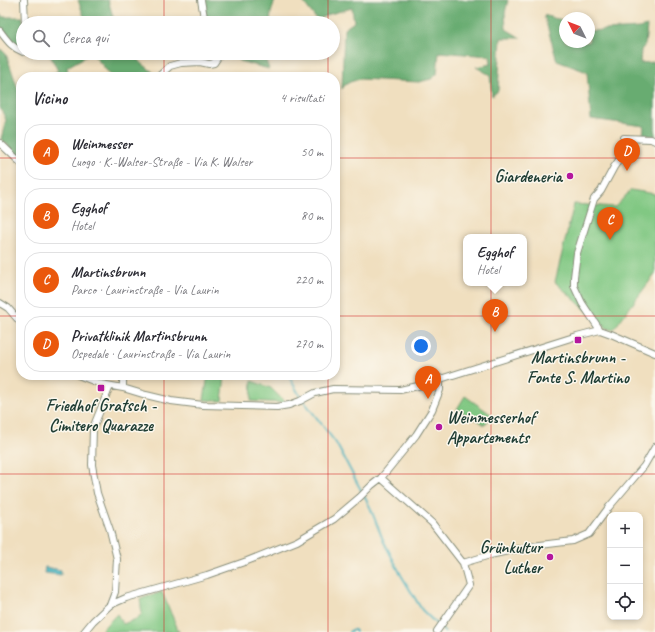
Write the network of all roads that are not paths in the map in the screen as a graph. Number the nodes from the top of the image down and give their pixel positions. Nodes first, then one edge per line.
1 (24, 0) edge
2 (201, 0) edge
3 (25, 16) edge
4 (204, 16) edge
5 (0, 31) edge
6 (16, 49) edge
7 (216, 60) edge
8 (163, 72) edge
9 (655, 141) edge
10 (0, 143) edge
11 (16, 158) edge
12 (0, 303) edge
13 (16, 317) edge
14 (600, 330) junction
15 (655, 353) edge
16 (440, 379) junction
17 (91, 380) edge
18 (123, 380) edge
19 (110, 386) junction
20 (123, 388) junction
21 (655, 448) edge
22 (381, 478) junction
23 (463, 563) junction
24 (110, 605) junction
25 (437, 631) dead end
26 (84, 632) edge

1 - 3 street
2 - 4 street
5 - 6 street
7 - 8 street
9 - 14 street
10 - 11 street
12 - 13 street
14 - 15 street
14 - 16 street
16 - 20 street
16 - 22 street
17 - 19 street
18 - 20 street
19 - 20 street
19 - 24 street
21 - 23 street
22 - 23 street
22 - 24 street
23 - 25 street
24 - 26 street

